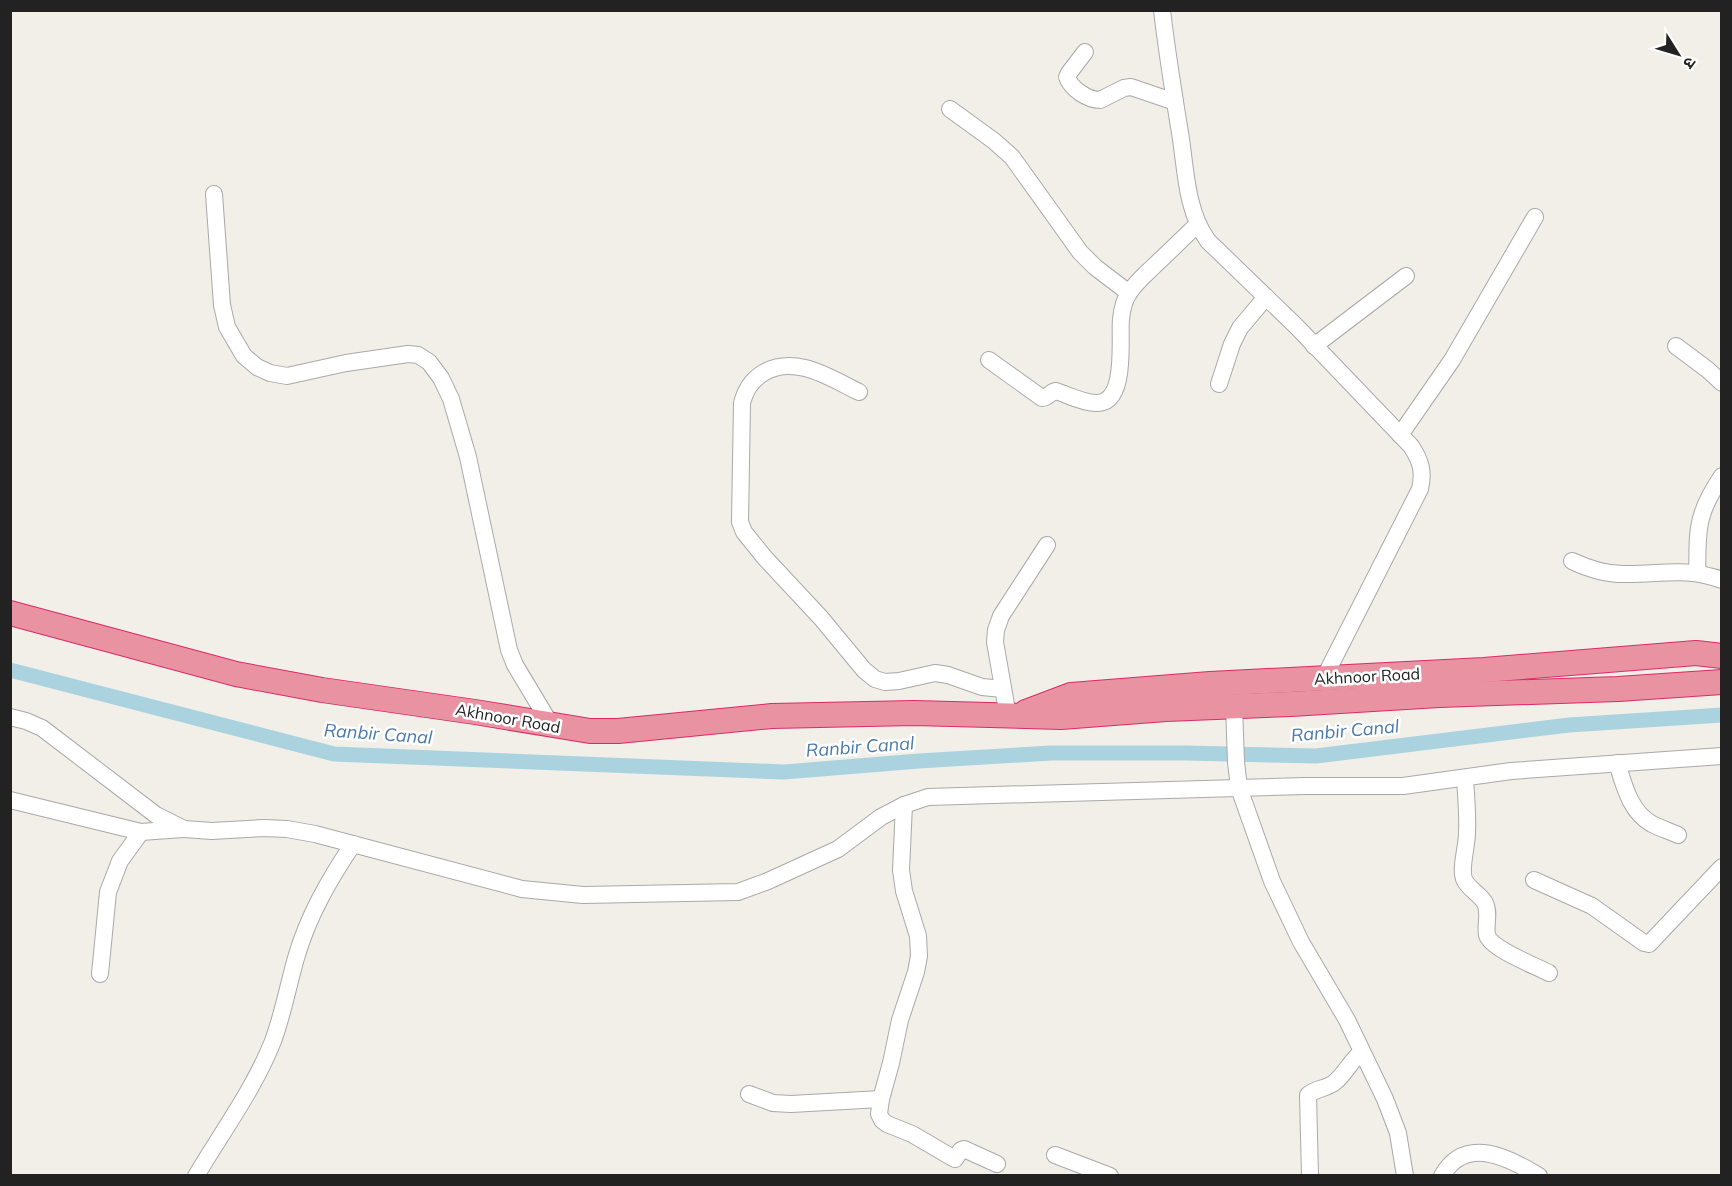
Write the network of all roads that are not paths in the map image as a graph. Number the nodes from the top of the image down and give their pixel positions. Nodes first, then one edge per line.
1 (1162, 10) edge
2 (1084, 52) dead end
3 (1175, 102) junction
4 (950, 109) dead end
5 (214, 194) dead end
6 (1535, 217) dead end
7 (1198, 224) junction
8 (1406, 276) dead end
9 (1129, 293) junction
10 (1266, 297) junction
11 (1314, 346) junction
12 (1676, 346) dead end
13 (989, 360) dead end
14 (1722, 383) edge
15 (1219, 384) dead end
16 (859, 392) dead end
17 (1400, 435) junction
18 (1722, 476) edge
19 (1047, 545) dead end
20 (1572, 561) dead end
21 (1697, 573) junction
22 (1722, 580) edge
23 (10, 613) edge
24 (1722, 657) edge
25 (1324, 678) junction
26 (1722, 682) edge
27 (1003, 688) junction
28 (1234, 706) junction
29 (1012, 716) junction
30 (10, 717) edge
31 (551, 725) junction
32 (1722, 756) edge
33 (1617, 763) junction
34 (1465, 778) junction
35 (1239, 788) junction
36 (10, 800) edge
37 (904, 805) junction
38 (184, 829) junction
39 (141, 832) junction
40 (1678, 834) dead end
41 (353, 844) junction
42 (1722, 867) edge
43 (1534, 880) dead end
44 (1549, 973) dead end
45 (100, 974) dead end
46 (1362, 1052) junction
47 (749, 1094) dead end
48 (881, 1099) junction
49 (1055, 1155) dead end
50 (997, 1164) dead end
51 (196, 1176) edge
52 (1110, 1176) edge
53 (1310, 1176) edge
54 (1405, 1176) edge
55 (1442, 1176) edge
56 (1539, 1176) edge

1 - 3 street
2 - 3 street
3 - 7 street
4 - 9 street
5 - 31 street
6 - 17 street
7 - 9 street
7 - 10 street
8 - 11 street
9 - 13 street
10 - 11 street
10 - 15 street
11 - 17 street
12 - 14 street
16 - 27 street
17 - 25 street
18 - 21 street
19 - 27 street
20 - 21 street
21 - 22 street
23 - 31 highway, Akhnoor Road
24 - 25 highway, Akhnoor Road
25 - 29 highway, Akhnoor Road
26 - 28 highway, Akhnoor Road
27 - 29 street
28 - 29 highway, Akhnoor Road
28 - 35 street
29 - 31 highway, Akhnoor Road
30 - 38 street
32 - 33 street
33 - 34 street
33 - 40 street
34 - 35 street
34 - 44 street
35 - 37 street
35 - 46 street
36 - 39 street
37 - 41 street
37 - 48 street
38 - 39 street
38 - 41 street
39 - 45 street
41 - 51 street
42 - 43 street
46 - 53 street
46 - 54 street
47 - 48 street
48 - 50 street
49 - 52 street
55 - 56 street

